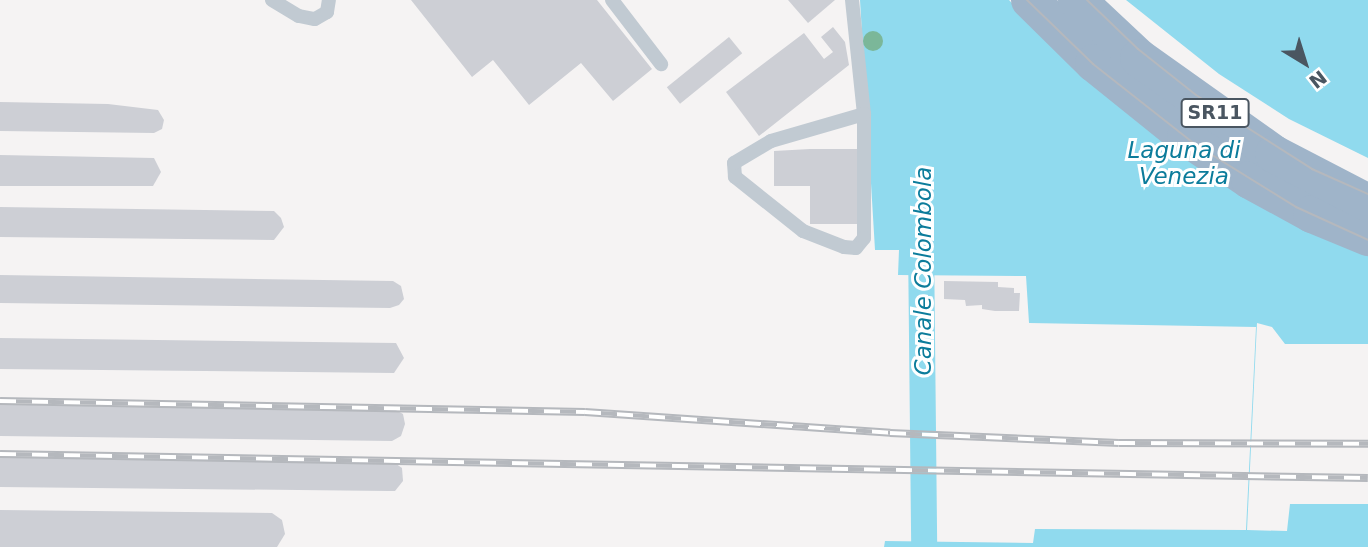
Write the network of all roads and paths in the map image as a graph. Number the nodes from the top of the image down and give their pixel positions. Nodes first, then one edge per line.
1 (272, 0) edge
2 (329, 0) edge
3 (612, 0) edge
4 (852, 0) edge
5 (1030, 0) edge
6 (1077, 0) edge
7 (661, 64) dead end
8 (864, 114) junction
9 (1368, 203) edge
10 (1368, 237) edge

1 - 2 lane
3 - 7 lane
4 - 8 lane
5 - 10 highway, SR11
6 - 9 highway, SR11
8 - 8 lane

